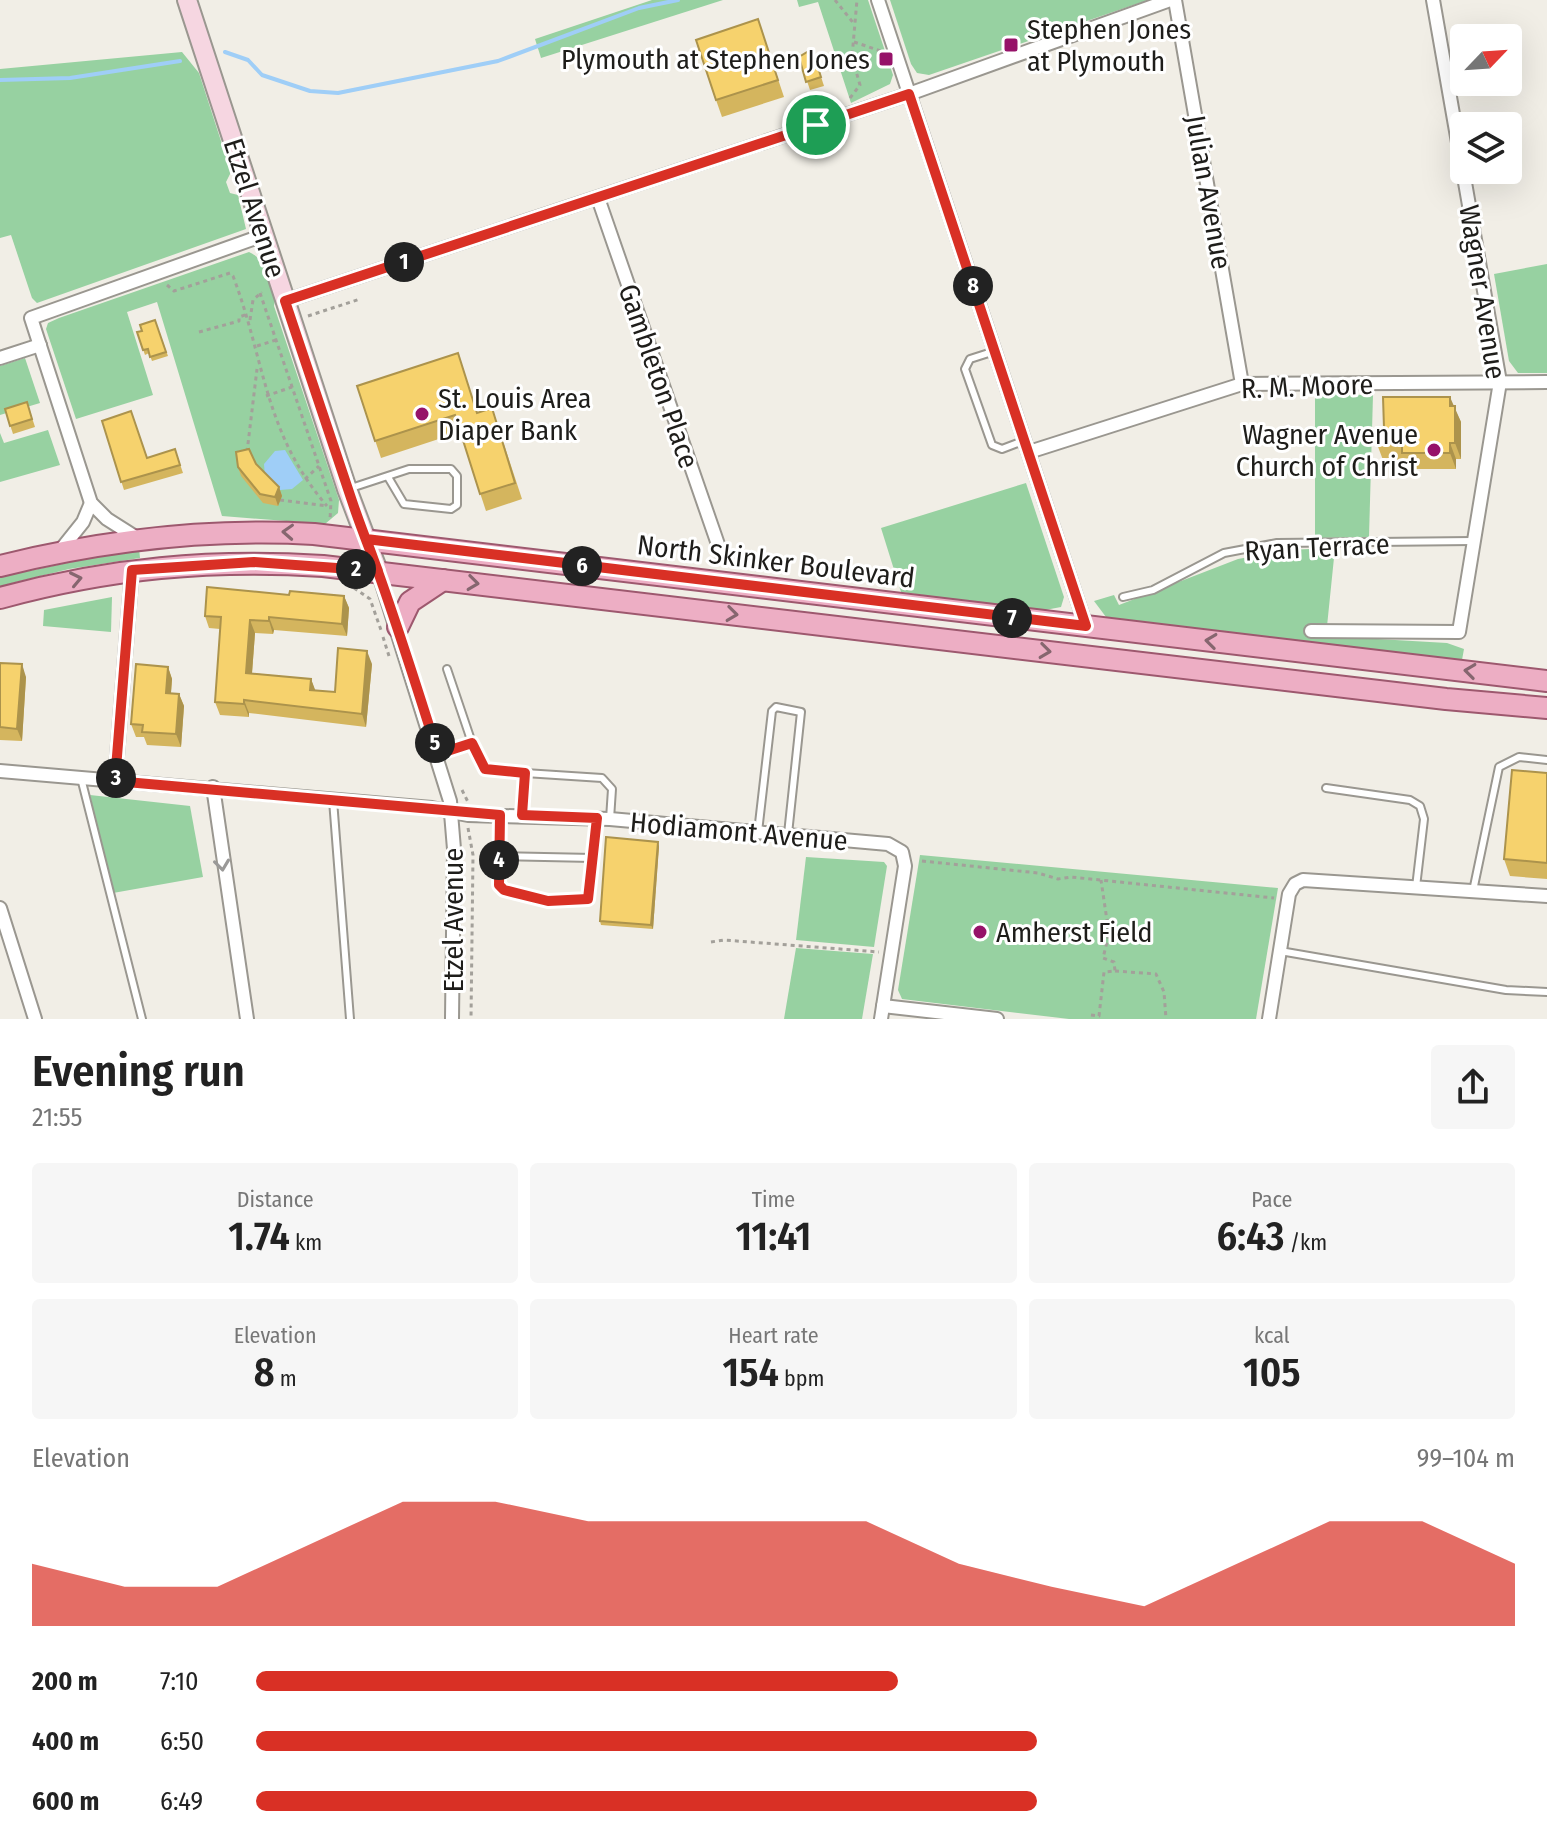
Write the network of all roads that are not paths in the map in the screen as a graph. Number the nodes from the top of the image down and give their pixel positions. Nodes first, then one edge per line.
1 (187, 0) edge
2 (878, 0) edge
3 (1172, 0) edge
4 (1433, 0) edge
5 (909, 94) junction
6 (598, 198) junction
7 (264, 235) junction
8 (285, 301) junction
9 (40, 345) junction
10 (995, 351) junction
11 (0, 358) edge
12 (1500, 382) junction
13 (1547, 382) edge
14 (1242, 384) junction
15 (1027, 446) junction
16 (388, 477) junction
17 (347, 489) junction
18 (91, 503) junction
19 (137, 538) junction
20 (366, 539) junction
21 (1473, 541) junction
22 (59, 552) junction
23 (721, 553) dead end
24 (0, 566) edge
25 (132, 570) junction
26 (378, 571) junction
27 (443, 580) junction
28 (1123, 597) dead end
29 (0, 598) edge
30 (1086, 626) junction
31 (398, 627) junction
32 (1311, 631) dead end
33 (447, 669) dead end
34 (1547, 681) edge
35 (1547, 708) edge
36 (472, 743) junction
37 (438, 754) junction
38 (1547, 760) edge
39 (0, 771) edge
40 (525, 773) junction
41 (81, 778) junction
42 (115, 781) junction
43 (213, 787) junction
44 (1326, 788) dead end
45 (333, 800) junction
46 (452, 812) junction
47 (500, 815) junction
48 (522, 815) junction
49 (604, 819) junction
50 (758, 832) junction
51 (788, 834) junction
52 (499, 856) junction
53 (593, 858) junction
54 (1416, 887) junction
55 (1473, 891) junction
56 (1547, 896) edge
57 (0, 908) edge
58 (1280, 951) junction
59 (1547, 992) edge
60 (882, 1012) edge
61 (35, 1019) edge
62 (142, 1019) edge
63 (247, 1019) edge
64 (350, 1019) edge
65 (452, 1019) edge
66 (997, 1019) edge
67 (1269, 1019) edge

1 - 7 street, Etzel Avenue
2 - 5 street
3 - 5 street
3 - 14 street, Julian Avenue
4 - 12 street, Wagner Avenue
5 - 6 street
5 - 10 street
6 - 8 street
6 - 23 street, Gambleton Place
7 - 8 street, Etzel Avenue
7 - 9 street
8 - 17 street, Etzel Avenue
9 - 11 street
9 - 18 street
10 - 15 street
10 - 15 lane
12 - 13 street, R. M. Moore
12 - 14 street, R. M. Moore
12 - 21 street, Wagner Avenue
14 - 15 street, R. M. Moore
15 - 30 street
16 - 16 lane
16 - 17 lane
17 - 20 street, Etzel Avenue
18 - 19 street
18 - 22 street
20 -> 19 main road, North Skinker Boulevard
19 - 22 main road, North Skinker Boulevard
20 - 26 street, Etzel Avenue
20 - 30 main road, North Skinker Boulevard
21 - 28 lane, Ryan Terrace
21 - 32 street, Wagner Avenue
22 - 24 main road, North Skinker Boulevard
25 - 26 main road, North Skinker Boulevard
29 -> 25 main road, North Skinker Boulevard
25 - 42 street
26 - 27 main road, North Skinker Boulevard
26 - 31 street, Etzel Avenue
27 - 31 main road
27 -> 35 main road, North Skinker Boulevard
34 -> 30 main road, North Skinker Boulevard
31 - 37 street, Etzel Avenue
33 - 36 lane
36 - 37 lane
36 - 40 lane
37 - 46 street, Etzel Avenue
38 - 55 lane
39 - 41 street, Hodiamont Avenue
40 - 48 lane
40 - 49 lane
41 - 42 street, Hodiamont Avenue
41 - 62 lane
42 - 43 street, Hodiamont Avenue
43 - 45 street, Hodiamont Avenue
43 -> 63 street
44 - 54 lane
45 - 46 street, Hodiamont Avenue
45 - 64 lane
46 - 47 street, Hodiamont Avenue
46 - 65 street, Etzel Avenue
47 - 48 street, Hodiamont Avenue
47 - 52 lane
48 - 49 street, Hodiamont Avenue
49 - 50 street, Hodiamont Avenue
49 - 53 lane
50 - 51 street, Hodiamont Avenue
50 - 51 lane
51 - 60 street, Hodiamont Avenue
52 - 53 lane
52 - 53 lane
54 - 55 street
54 - 58 street
55 - 56 street
57 - 61 street
58 - 59 lane
58 - 67 street
60 - 66 street

